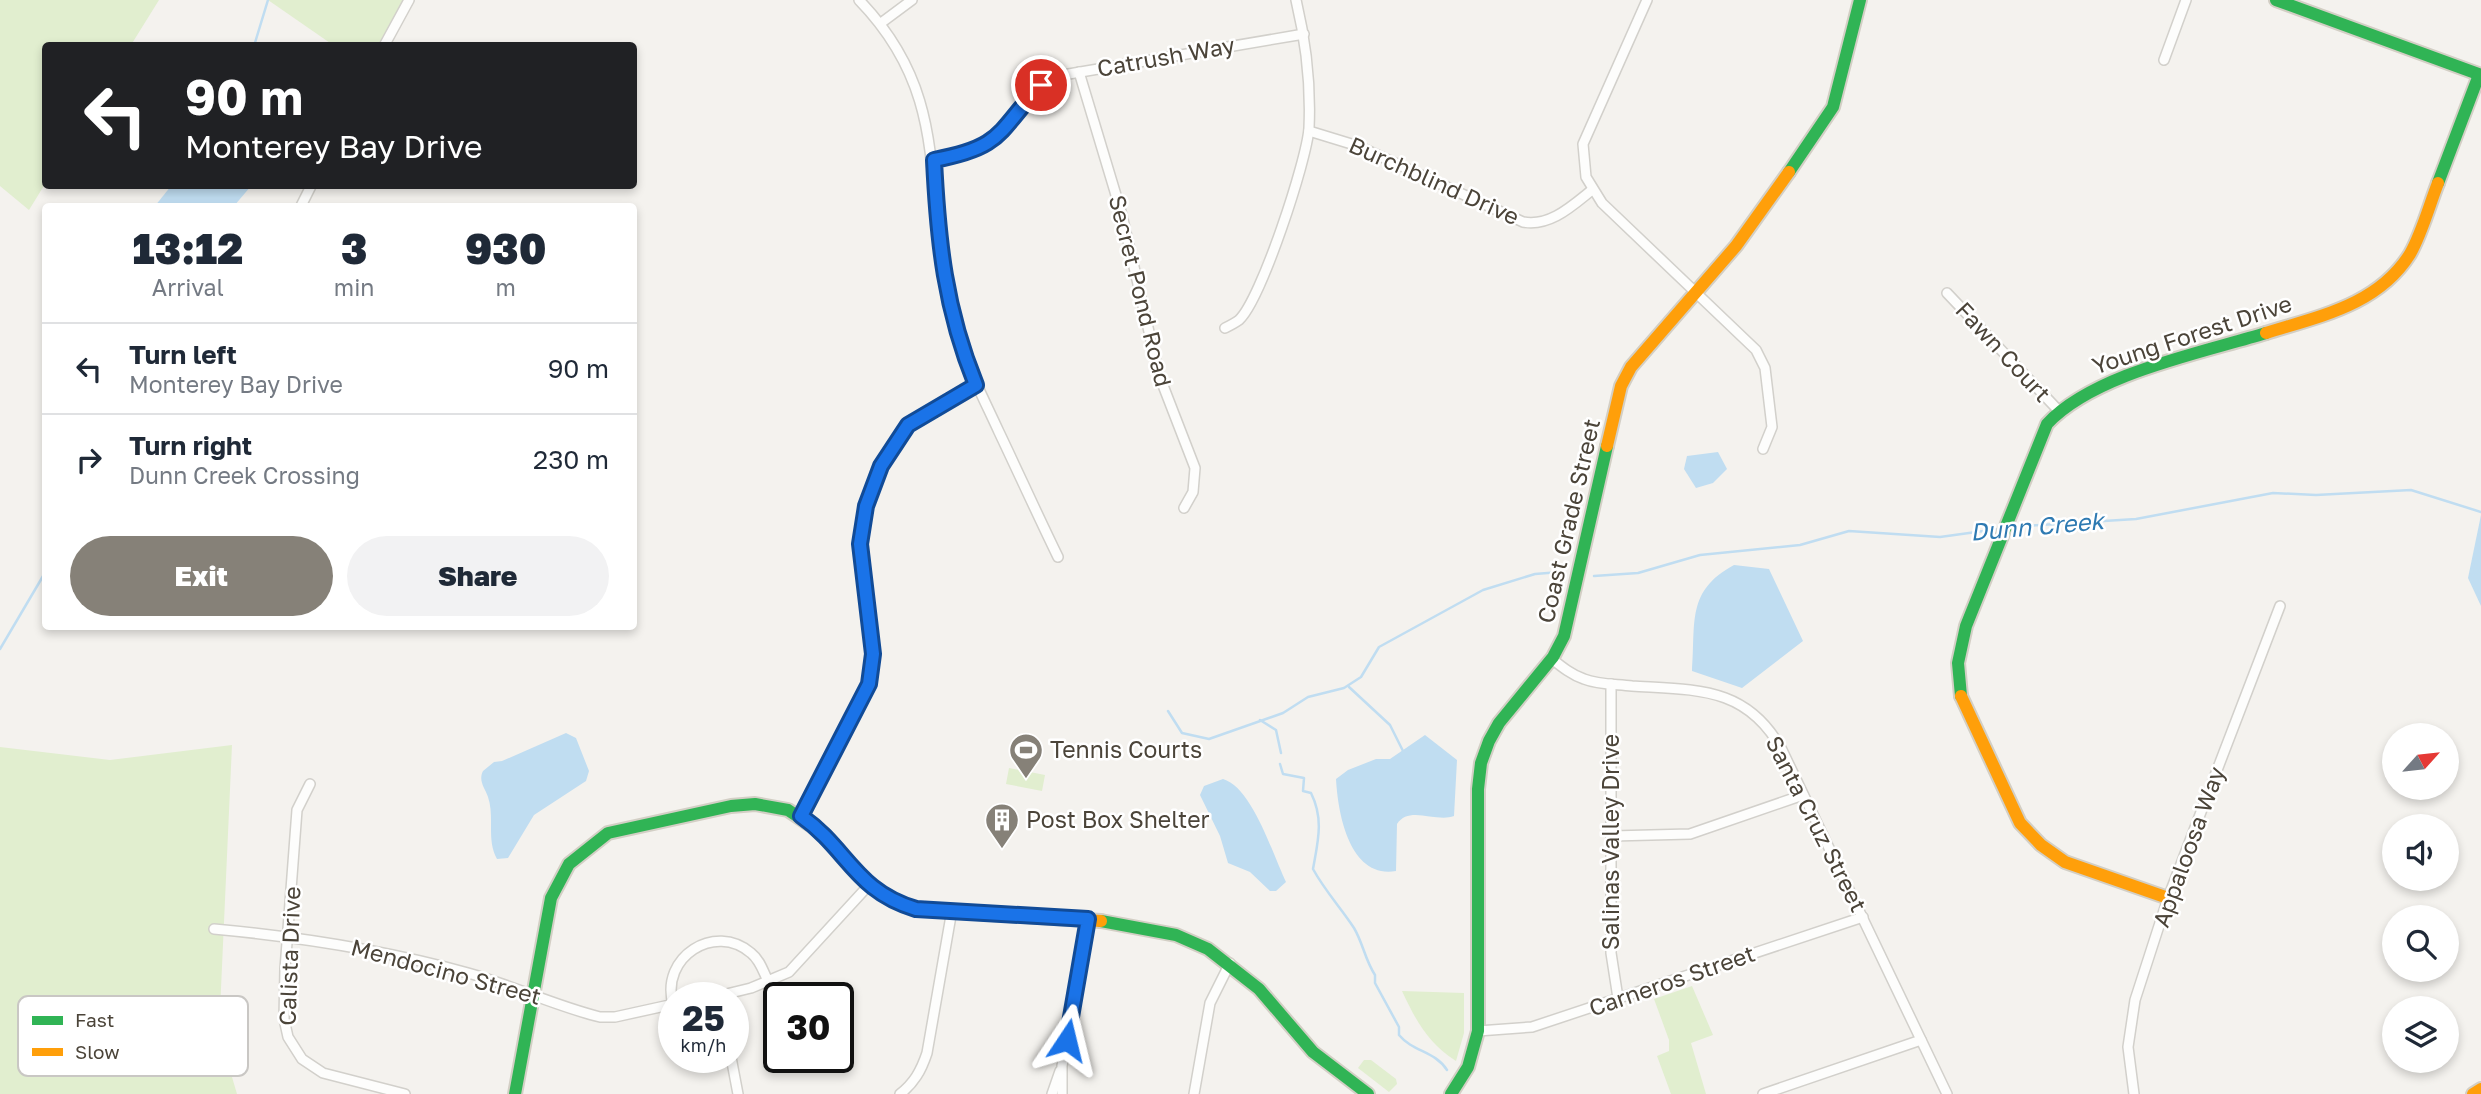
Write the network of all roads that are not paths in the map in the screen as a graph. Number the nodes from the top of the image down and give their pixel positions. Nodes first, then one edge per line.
1 (409, 0) edge
2 (859, 0) edge
3 (912, 0) edge
4 (1296, 0) edge
5 (1647, 0) edge
6 (1860, 0) edge
7 (2186, 0) edge
8 (2276, 0) edge
9 (881, 23) junction
10 (1304, 34) junction
11 (386, 42) edge
12 (2164, 60) dead end
13 (1079, 72) junction
14 (2480, 75) edge
15 (1309, 131) junction
16 (934, 160) junction
17 (1592, 190) junction
18 (1947, 293) dead end
19 (1698, 294) junction
20 (1225, 328) dead end
21 (976, 385) junction
22 (2059, 411) junction
23 (1763, 449) dead end
24 (1184, 508) dead end
25 (1058, 557) dead end
26 (2280, 606) dead end
27 (1552, 659) junction
28 (1611, 684) junction
29 (310, 785) dead end
30 (1803, 795) junction
31 (801, 816) junction
32 (1612, 836) junction
33 (868, 886) junction
34 (2168, 898) junction
35 (952, 910) junction
36 (1863, 917) junction
37 (1088, 919) junction
38 (214, 929) dead end
39 (288, 936) junction
40 (1230, 963) junction
41 (768, 981) junction
42 (670, 982) edge
43 (749, 987) edge
44 (534, 994) junction
45 (1618, 998) junction
46 (658, 1007) edge
47 (1478, 1031) junction
48 (1921, 1040) junction
49 (1062, 1066) junction
50 (734, 1073) edge
51 (2481, 1089) edge
52 (405, 1094) edge
53 (515, 1094) edge
54 (738, 1094) edge
55 (900, 1094) edge
56 (1052, 1094) edge
57 (1062, 1094) edge
58 (1194, 1094) edge
59 (1368, 1094) edge
60 (1451, 1094) edge
61 (1763, 1094) edge
62 (1947, 1094) edge
63 (2134, 1094) edge
64 (2473, 1094) edge

1 - 11 street
2 - 9 street
3 - 9 street
4 - 10 street
5 - 17 street
6 - 19 street, Coast Grade Street
7 - 12 street
8 - 14 street
9 - 16 street
10 - 13 street, Catrush Way
10 - 15 street
13 - 16 street, Catrush Way
13 - 24 street, Secret Pond Road
14 - 22 street, Young Forest Drive
15 - 17 street, Burchblind Drive
15 - 20 street
16 - 21 street
17 - 19 street
18 - 22 street, Fawn Court
19 - 23 street
19 - 27 street, Coast Grade Street
21 - 25 street
21 - 31 street
22 - 34 street, Young Forest Drive
26 - 34 street, Appaloosa Way
27 - 28 street, Santa Cruz Street
27 - 47 street, Coast Grade Street
28 - 30 street, Santa Cruz Street
28 - 32 street, Salinas Valley Drive
29 - 39 street, Calista Drive
30 - 32 street
30 - 36 street, Santa Cruz Street
31 - 33 street
31 - 44 street
32 - 45 street, Salinas Valley Drive
33 - 35 street
33 - 41 street
34 - 63 street, Appaloosa Way
35 - 37 street
35 - 55 street
36 - 45 street, Carneros Street
36 - 48 street, Santa Cruz Street
37 - 40 street
37 - 49 street
38 - 39 street, Mendocino Street
39 - 44 street, Mendocino Street
39 - 52 street, Calista Drive
40 - 58 street
40 - 59 street
41 - 42 street
41 - 43 street
44 - 46 street, Mendocino Street
44 - 53 street
45 - 47 street, Carneros Street
47 - 60 street, Coast Grade Street
48 - 61 street
48 - 62 street, Santa Cruz Street
49 - 56 street
49 - 57 street
50 - 54 street
51 - 64 street

